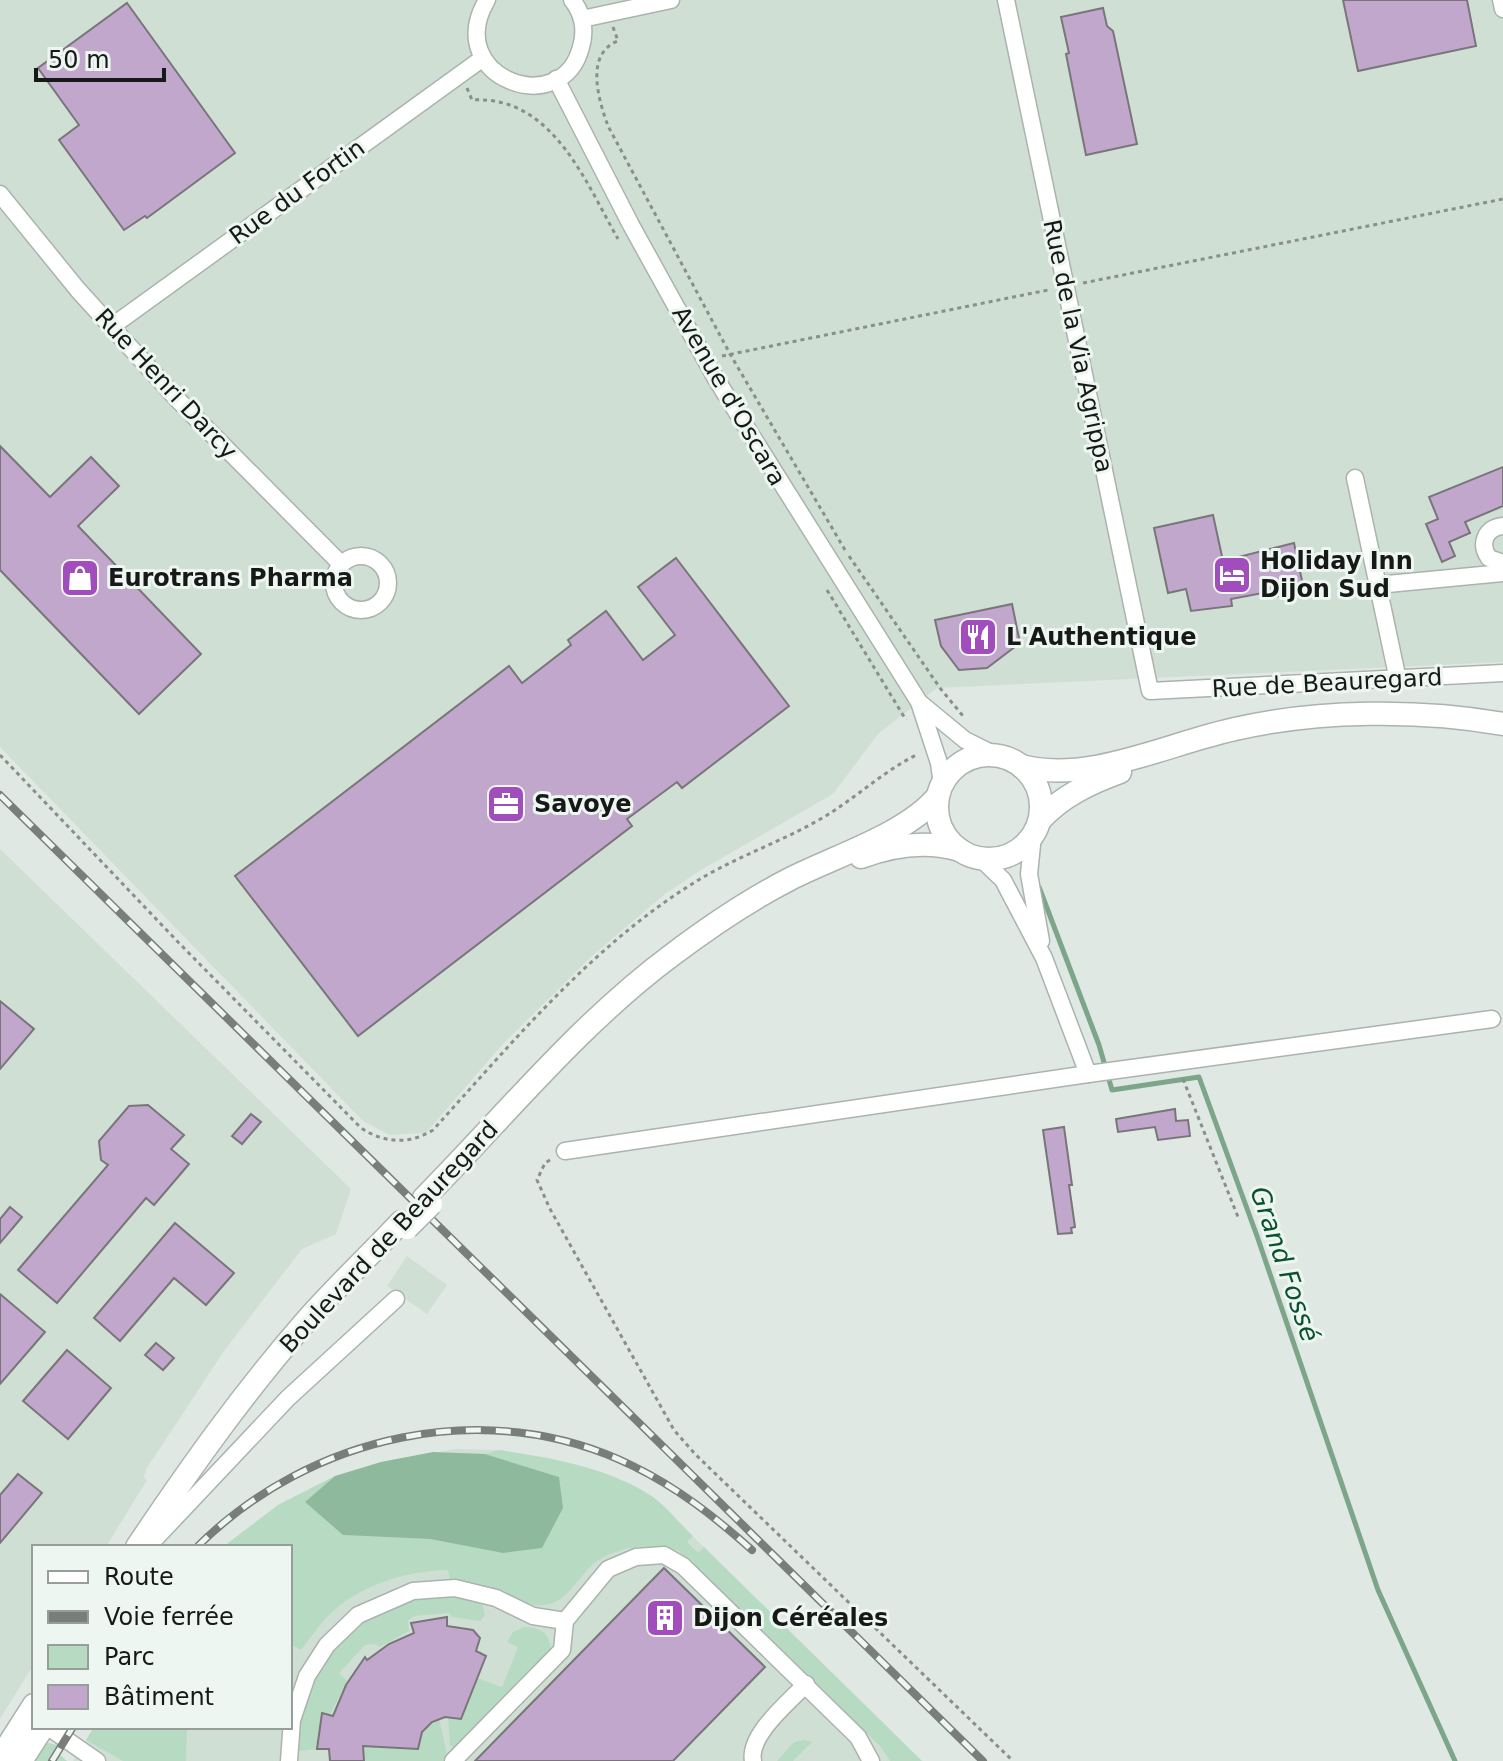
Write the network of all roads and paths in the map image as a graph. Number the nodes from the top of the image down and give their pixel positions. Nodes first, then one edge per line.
1 (487, 0) edge
2 (572, 0) edge
3 (671, 0) edge
4 (1006, 0) edge
5 (1501, 0) edge
6 (1503, 9) edge
7 (608, 13) junction
8 (582, 19) junction
9 (483, 58) junction
10 (556, 79) junction
11 (0, 194) edge
12 (1503, 199) edge
13 (1066, 287) junction
14 (111, 327) junction
15 (730, 354) junction
16 (705, 359) junction
17 (1355, 478) dead end
18 (1503, 526) edge
19 (1486, 554) junction
20 (1503, 563) edge
21 (341, 564) dead end
22 (1503, 573) edge
23 (1476, 575) junction
24 (1377, 585) junction
25 (1503, 673) edge
26 (1398, 680) junction
27 (1150, 691) joint
28 (919, 702) junction
29 (1503, 724) edge
30 (958, 733) junction
31 (1503, 735) edge
32 (934, 745) junction
33 (0, 755) edge
34 (995, 755) junction
35 (1021, 766) junction
36 (940, 790) junction
37 (1036, 828) junction
38 (970, 854) junction
39 (678, 957) junction
40 (1044, 958) junction
41 (1492, 1019) dead end
42 (1088, 1074) junction
43 (1182, 1075) dead end
44 (565, 1151) joint
45 (1238, 1217) dead end
46 (396, 1299) dead end
47 (146, 1545) edge
48 (565, 1621) junction
49 (806, 1684) junction
50 (32, 1708) edge
51 (292, 1720) edge
52 (44, 1729) edge
53 (48, 1729) edge
54 (291, 1729) edge
55 (0, 1758) edge
56 (21, 1761) edge
57 (97, 1761) edge
58 (289, 1761) edge
59 (453, 1761) edge
60 (753, 1761) edge
61 (871, 1761) edge
62 (1013, 1761) edge

1 - 9 street
2 - 8 street
3 - 7 street
4 - 13 street, Rue de la Via Agrippa
5 - 6 street
7 - 8 street
7 - 15 path
8 - 10 street
9 - 10 street
9 - 14 street, Rue du Fortin
10 - 16 street, Avenue d'Oscara
11 - 14 street, Rue Henri Darcy
12 - 13 path
13 - 15 path
13 - 27 street, Rue de la Via Agrippa
14 - 21 street, Rue Henri Darcy
15 - 16 path
15 - 30 path
16 - 28 street, Avenue d'Oscara
17 - 24 street
18 - 19 street
19 - 20 street
19 - 23 street
22 - 23 street
23 - 24 street
24 - 26 street
25 - 26 street, Rue de Beauregard
26 - 27 street, Rue de Beauregard
28 - 30 street, Avenue d'Oscara
28 - 32 street, Avenue d'Oscara
29 - 35 main road
30 - 34 street, Avenue d'Oscara
31 - 37 main road
32 - 33 path
32 - 36 street, Avenue d'Oscara
34 - 35 main road
34 - 36 main road
35 - 37 main road
36 - 38 main road
36 - 39 main road
37 - 38 main road
37 - 40 street
38 - 39 main road
38 - 40 street
39 - 47 main road, Boulevard de Beauregard, bridge
40 - 42 street
41 - 42 street
42 - 44 street
43 - 45 path
44 - 62 path
46 - 47 street
48 - 49 street
48 - 51 street
48 - 59 street
49 - 60 street
49 - 61 street
50 - 55 main road
52 - 56 main road
53 - 57 street
54 - 58 street

